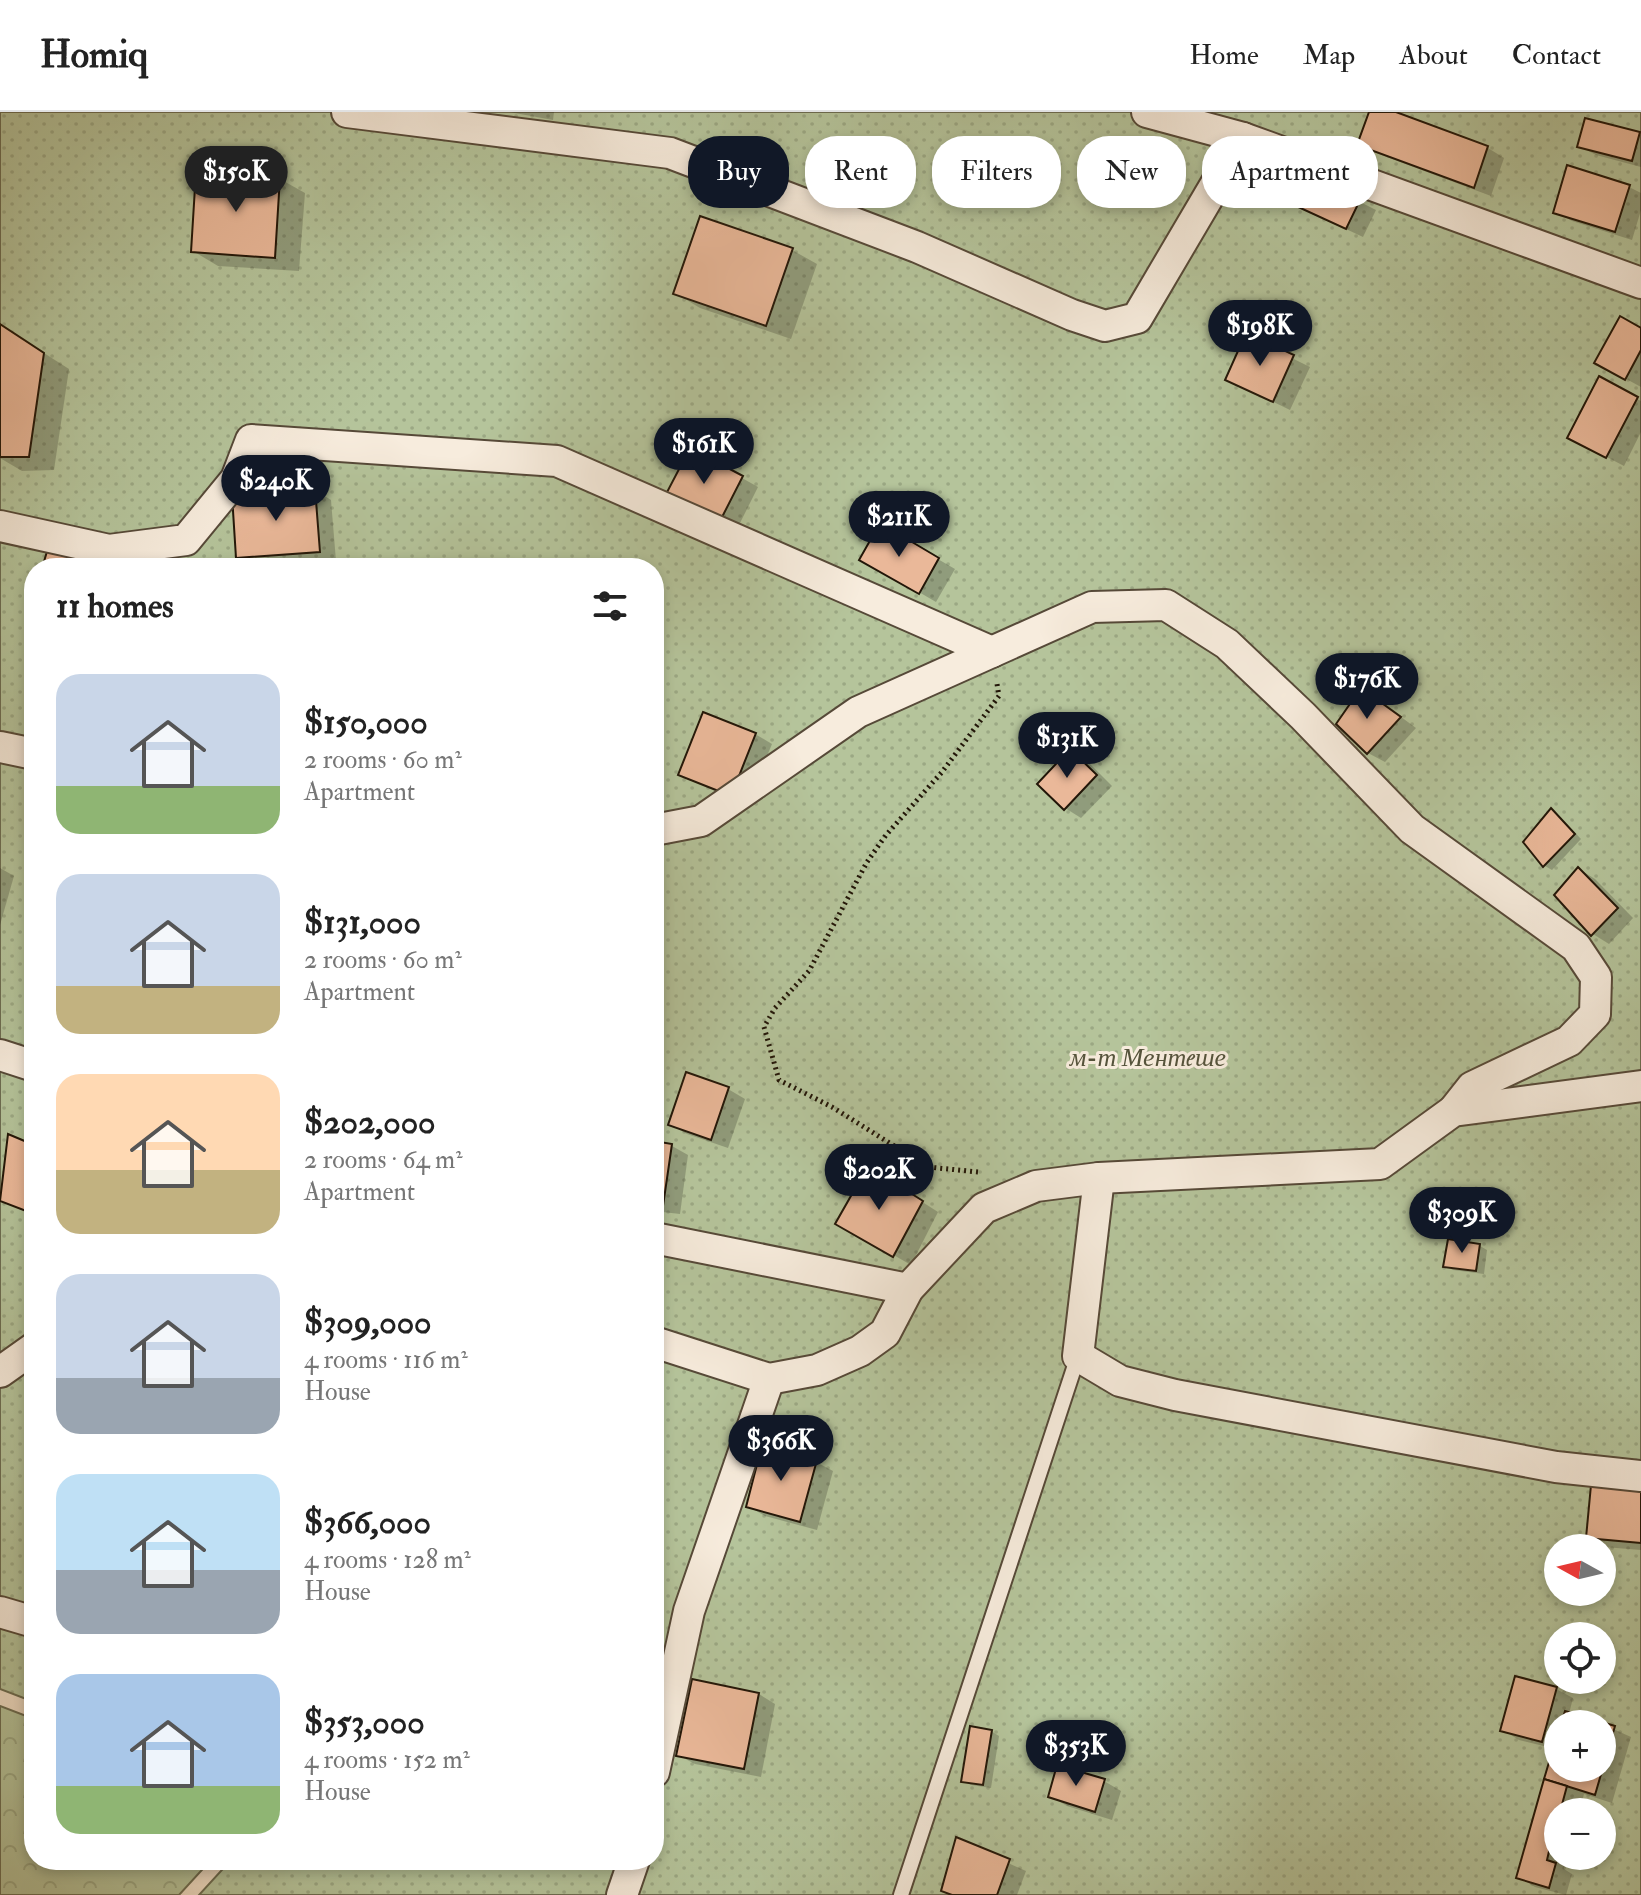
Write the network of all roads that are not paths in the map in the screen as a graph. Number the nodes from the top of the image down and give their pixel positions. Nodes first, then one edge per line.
1 (347, 112) edge
2 (1147, 112) edge
3 (1236, 136) edge
4 (1378, 185) edge
5 (1202, 208) edge
6 (1639, 276) edge
7 (0, 526) edge
8 (992, 652) junction
9 (0, 747) edge
10 (24, 752) edge
11 (664, 828) edge
12 (0, 1055) edge
13 (24, 1063) edge
14 (1641, 1086) edge
15 (1453, 1111) junction
16 (1099, 1178) junction
17 (664, 1240) edge
18 (908, 1289) junction
19 (664, 1345) edge
20 (24, 1355) edge
21 (1078, 1356) junction
22 (0, 1372) edge
23 (769, 1379) junction
24 (1641, 1476) edge
25 (0, 1612) edge
26 (24, 1619) edge
27 (664, 1726) edge
28 (631, 1870) edge
29 (622, 1895) edge
30 (901, 1895) edge

1 - 5 street
2 - 3 street
4 - 6 street
7 - 8 street
8 - 11 street
8 - 15 street
9 - 10 street
12 - 13 street
14 - 15 street
15 - 16 street
16 - 18 street
16 - 21 street
17 - 18 street
18 - 23 street
19 - 23 street
20 - 22 street
21 - 24 street
21 - 30 lane
23 - 27 street
25 - 26 street
28 - 29 street

